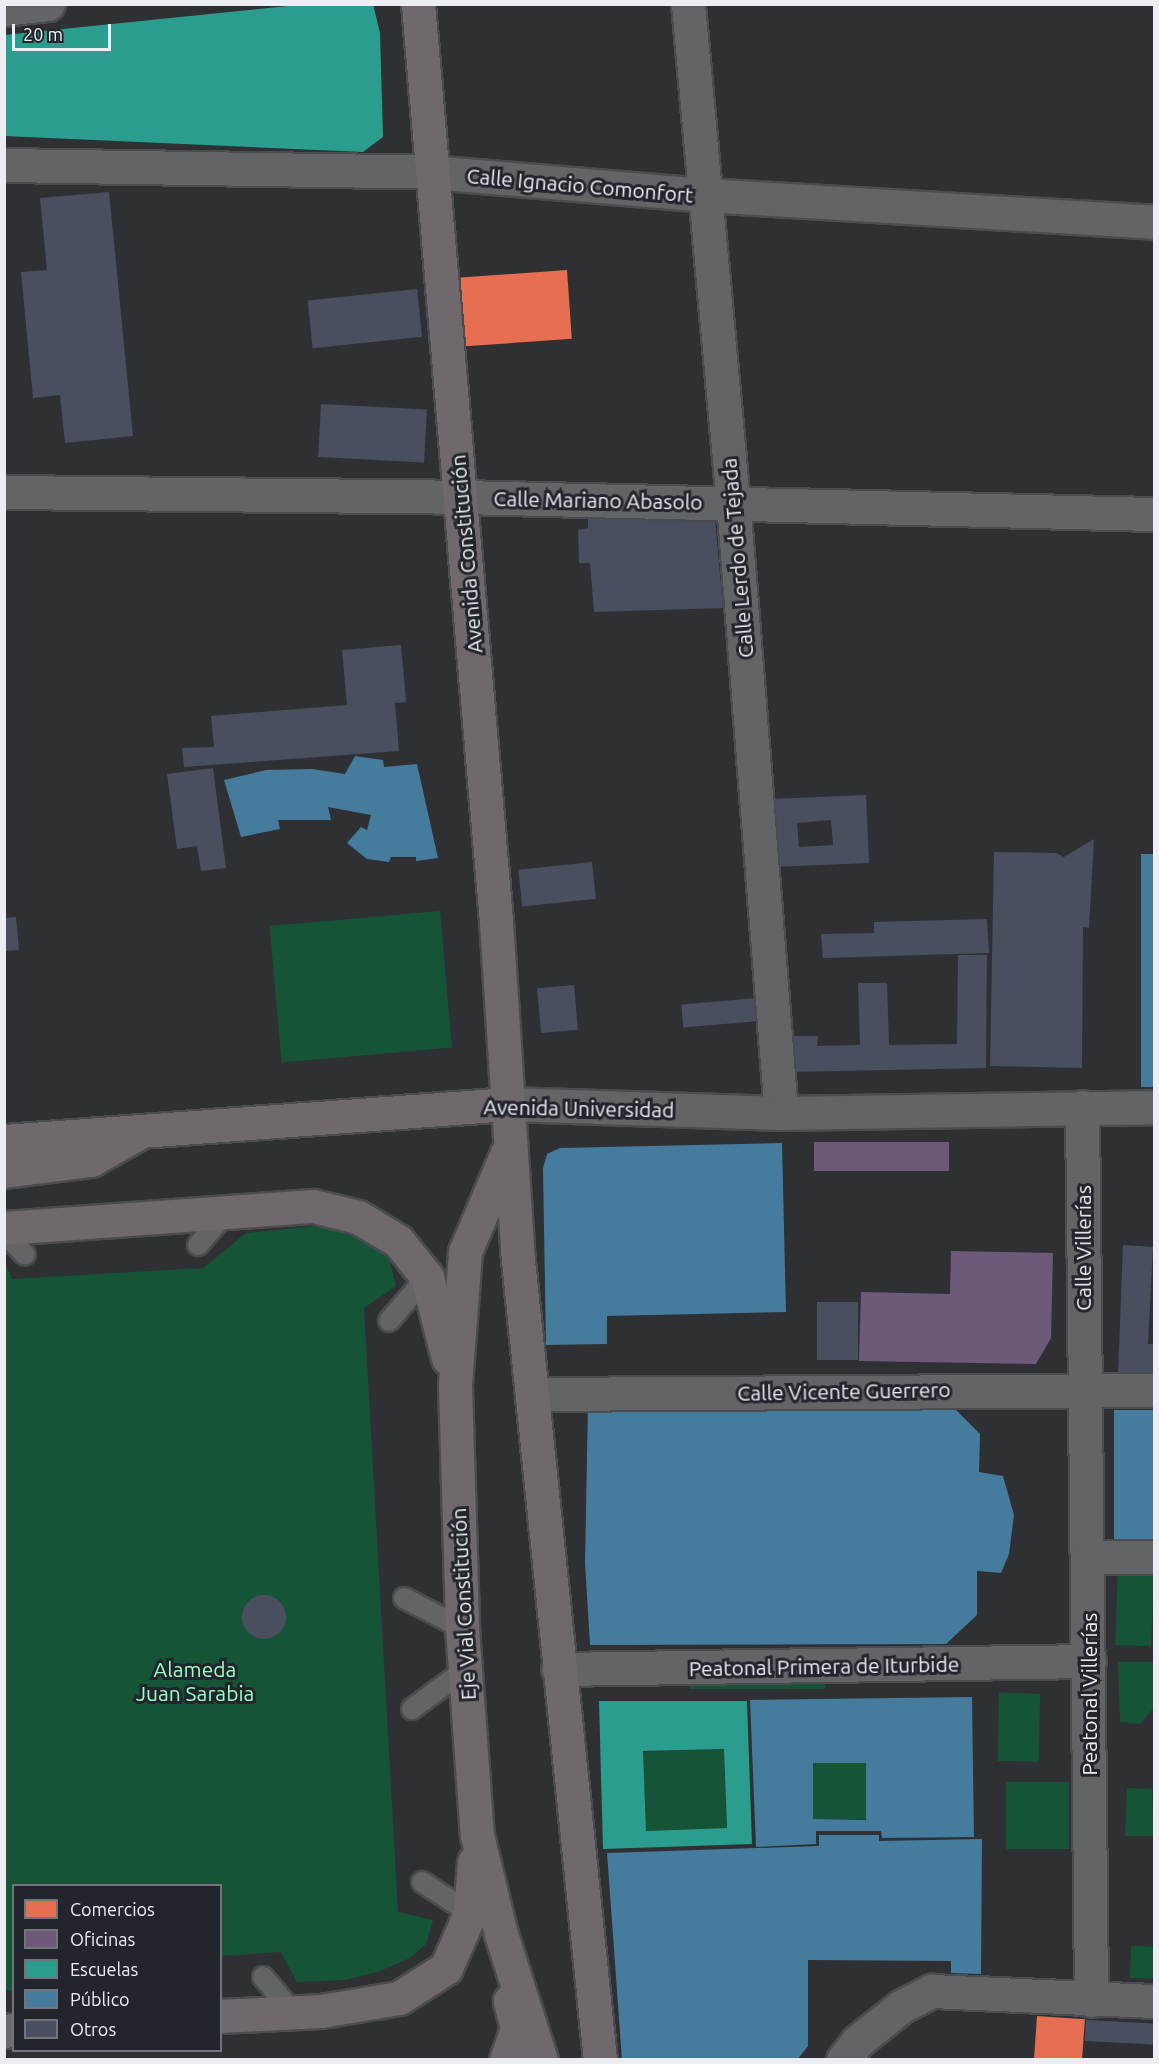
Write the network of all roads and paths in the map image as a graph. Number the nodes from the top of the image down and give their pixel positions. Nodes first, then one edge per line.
1 (48, 4) edge
2 (418, 4) edge
3 (688, 4) edge
4 (4, 9) edge
5 (4, 165) edge
6 (431, 172) junction
7 (705, 195) junction
8 (1155, 222) edge
9 (4, 492) edge
10 (462, 497) junction
11 (733, 502) junction
12 (1155, 514) edge
13 (508, 1104) junction
14 (1082, 1107) junction
15 (1155, 1107) edge
16 (781, 1113) junction
17 (144, 1129) junction
18 (4, 1141) edge
19 (509, 1149) junction
20 (4, 1171) edge
21 (226, 1213) junction
22 (4, 1228) edge
23 (4, 1233) edge
24 (198, 1245) dead end
25 (25, 1256) dead end
26 (427, 1277) junction
27 (389, 1321) dead end
28 (455, 1385) junction
29 (1084, 1389) junction
30 (1155, 1390) edge
31 (534, 1394) junction
32 (1088, 1557) junction
33 (1155, 1557) edge
34 (404, 1598) dead end
35 (462, 1628) junction
36 (1089, 1661) junction
37 (466, 1669) junction
38 (558, 1669) junction
39 (412, 1709) dead end
40 (477, 1835) junction
41 (422, 1882) dead end
42 (470, 1913) junction
43 (501, 1935) junction
44 (263, 1977) dead end
45 (1091, 2000) junction
46 (1155, 2001) edge
47 (292, 2011) junction
48 (222, 2016) edge
49 (506, 2060) edge
50 (541, 2060) edge
51 (600, 2060) edge
52 (843, 2060) edge

1 - 4 street
2 - 6 main road, Avenida Constitución
3 - 7 street, Calle Lerdo de Tejada
5 - 6 street, Calle Ignacio Comonfort
6 - 7 street, Calle Ignacio Comonfort
6 - 10 main road, Avenida Constitución
7 - 8 street, Calle Ignacio Comonfort
7 - 11 street, Calle Lerdo de Tejada
9 - 10 street, Calle Mariano Abasolo
10 - 11 street, Calle Mariano Abasolo
10 - 13 main road, Avenida Constitución
11 - 12 street, Calle Mariano Abasolo
11 - 16 street, Calle Lerdo de Tejada
13 - 16 street, Avenida Universidad
13 - 17 main road, Avenida Universidad
13 - 19 main road, Eje Vial Constitución
14 - 15 street, Avenida Universidad
14 - 16 street, Avenida Universidad
14 - 29 street, Calle Villerías
17 - 18 main road, Avenida Universidad
17 - 20 main road
19 - 28 main road, Eje Vial Constitución
19 - 31 main road, Eje Vial Constitución
21 - 22 main road
21 - 24 lane
21 - 26 main road
23 - 25 lane
26 - 27 lane
26 - 28 main road
28 - 35 main road, Eje Vial Constitución
29 - 30 street, Calle Vicente Guerrero
29 - 31 street, Calle Vicente Guerrero
29 - 32 street, Peatonal Villerías
31 - 38 main road, Eje Vial Constitución
32 - 33 street
32 - 36 street, Peatonal Villerías
34 - 35 lane
35 - 37 main road, Eje Vial Constitución
36 - 38 street, Peatonal Primera de Iturbide
36 - 45 street, Peatonal Villerías
37 - 39 lane
37 - 40 main road, Eje Vial Constitución
38 - 51 main road, Eje Vial Constitución
40 - 42 main road
40 - 43 main road, Eje Vial Constitución
41 - 42 lane
42 - 47 main road
43 - 49 main road
43 - 50 main road, Eje Vial Constitución
44 - 47 lane
45 - 46 street
45 - 52 street
47 - 48 main road

